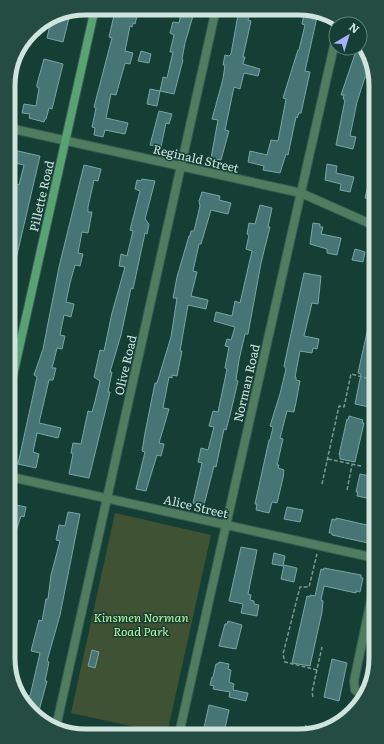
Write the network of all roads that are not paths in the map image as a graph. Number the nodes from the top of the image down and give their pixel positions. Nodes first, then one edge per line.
1 (93, 15) edge
2 (215, 15) edge
3 (332, 56) edge
4 (15, 129) edge
5 (66, 141) junction
6 (181, 167) junction
7 (301, 194) junction
8 (369, 223) edge
9 (15, 367) edge
10 (15, 478) edge
11 (107, 499) junction
12 (226, 525) junction
13 (369, 557) edge
14 (369, 610) edge
15 (360, 694) edge
16 (57, 723) edge
17 (180, 729) edge

1 - 5 street, Pillette Road
2 - 6 street, Olive Road
3 - 7 street, Norman Road
4 - 5 street, Reginald Street
5 - 6 street, Reginald Street
5 - 9 street, Pillette Road
6 - 7 street, Reginald Street
6 - 11 street, Olive Road
7 - 8 street, Reginald Street
7 - 12 street, Norman Road
10 - 11 street, Alice Street
11 - 12 street, Alice Street
11 - 16 street, Olive Road
12 - 13 street, Alice Street
12 - 17 street, Norman Road
14 - 15 street

